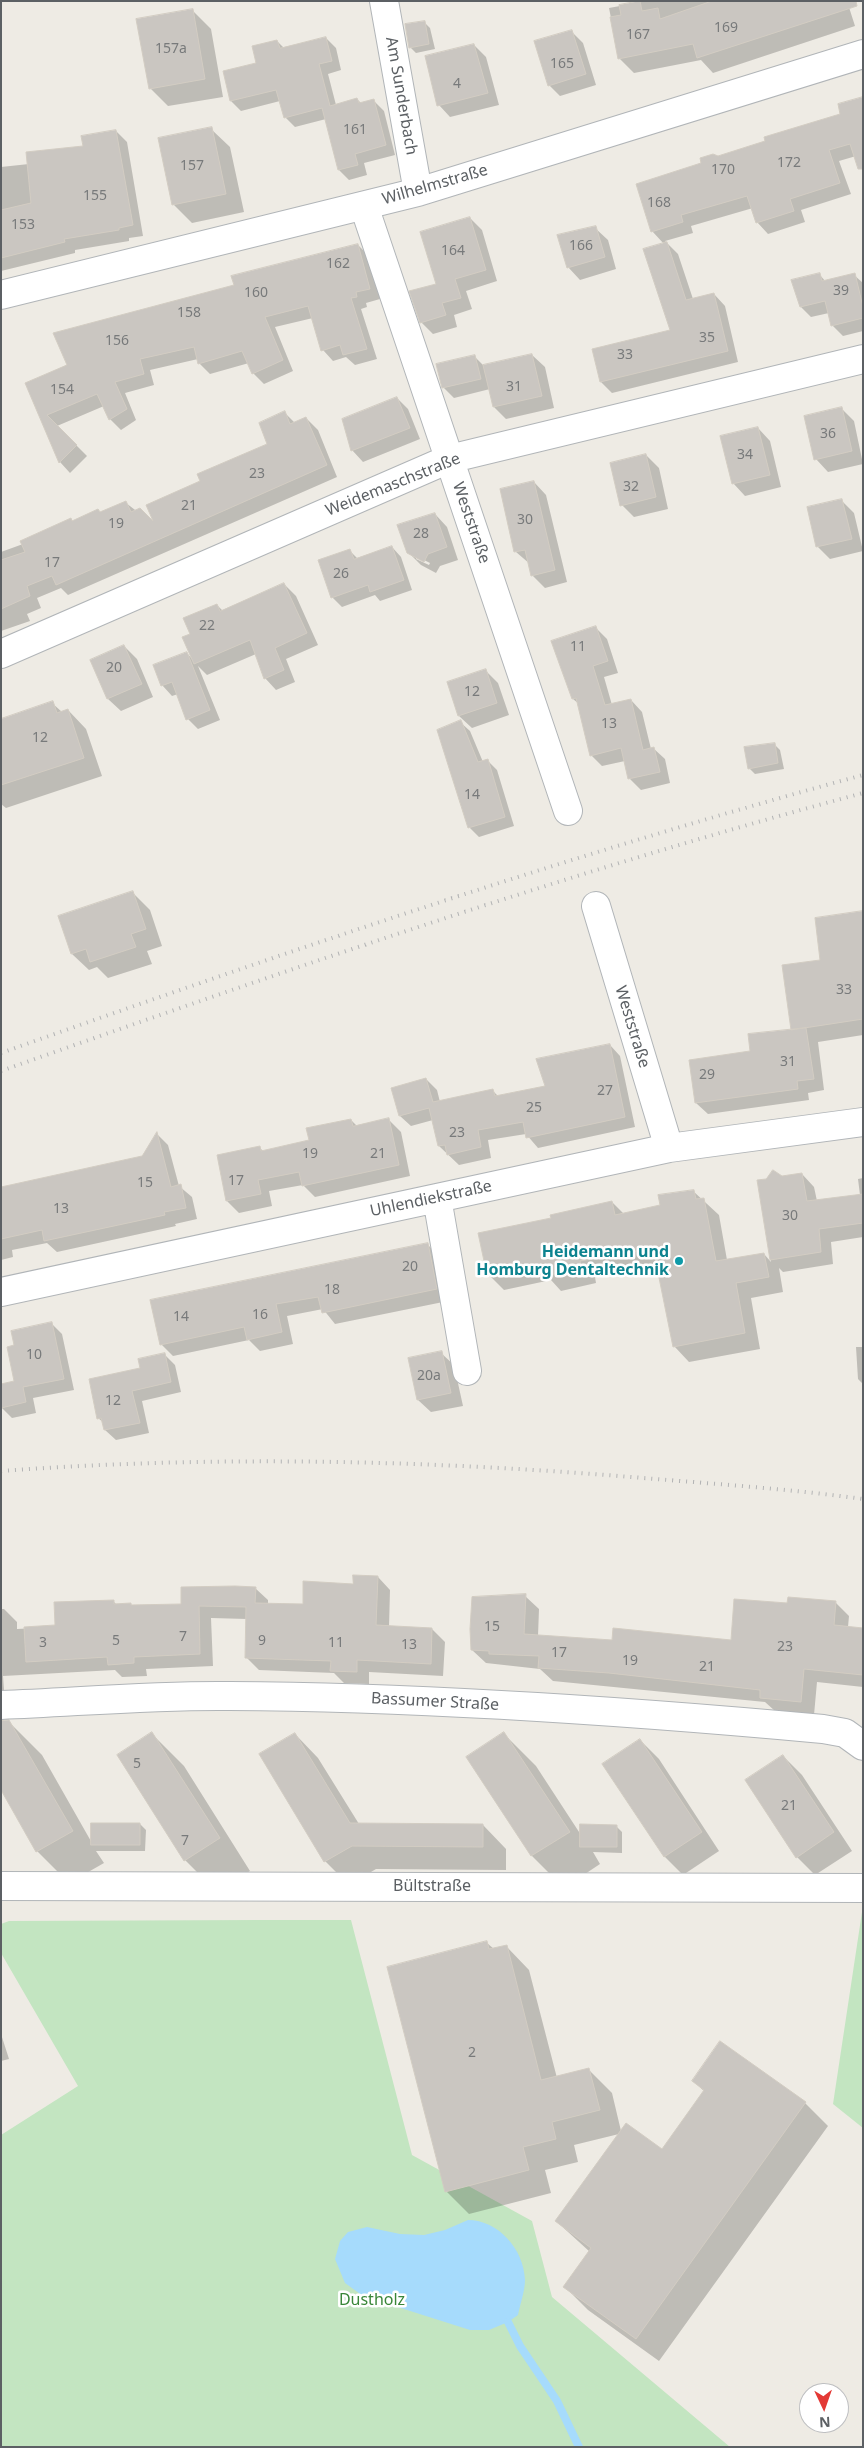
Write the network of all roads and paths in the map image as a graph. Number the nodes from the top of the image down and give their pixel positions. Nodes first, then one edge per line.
1 (384, 1) edge
2 (863, 54) edge
3 (418, 192) junction
4 (364, 206) junction
5 (1, 295) edge
6 (863, 359) edge
7 (449, 459) junction
8 (1, 654) edge
9 (568, 811) dead end
10 (596, 906) dead end
11 (863, 1122) edge
12 (669, 1148) junction
13 (437, 1198) junction
14 (1, 1292) edge
15 (467, 1371) dead end
16 (1, 1705) edge
17 (863, 1746) edge
18 (1, 1886) edge
19 (863, 1888) edge

1 - 3 street, Am Sunderbach
2 - 3 street, Wilhelmstraße
3 - 4 street, Wilhelmstraße
4 - 5 street, Wilhelmstraße
4 - 7 street, Weststraße
6 - 7 street, Weidemaschstraße
7 - 8 street, Weidemaschstraße
7 - 9 street, Weststraße
10 - 12 street, Weststraße
11 - 12 street, Uhlendiekstraße
12 - 13 street, Uhlendiekstraße
13 - 14 street, Uhlendiekstraße
13 - 15 street
16 - 17 street, Bassumer Straße
18 - 19 street, Bültstraße

